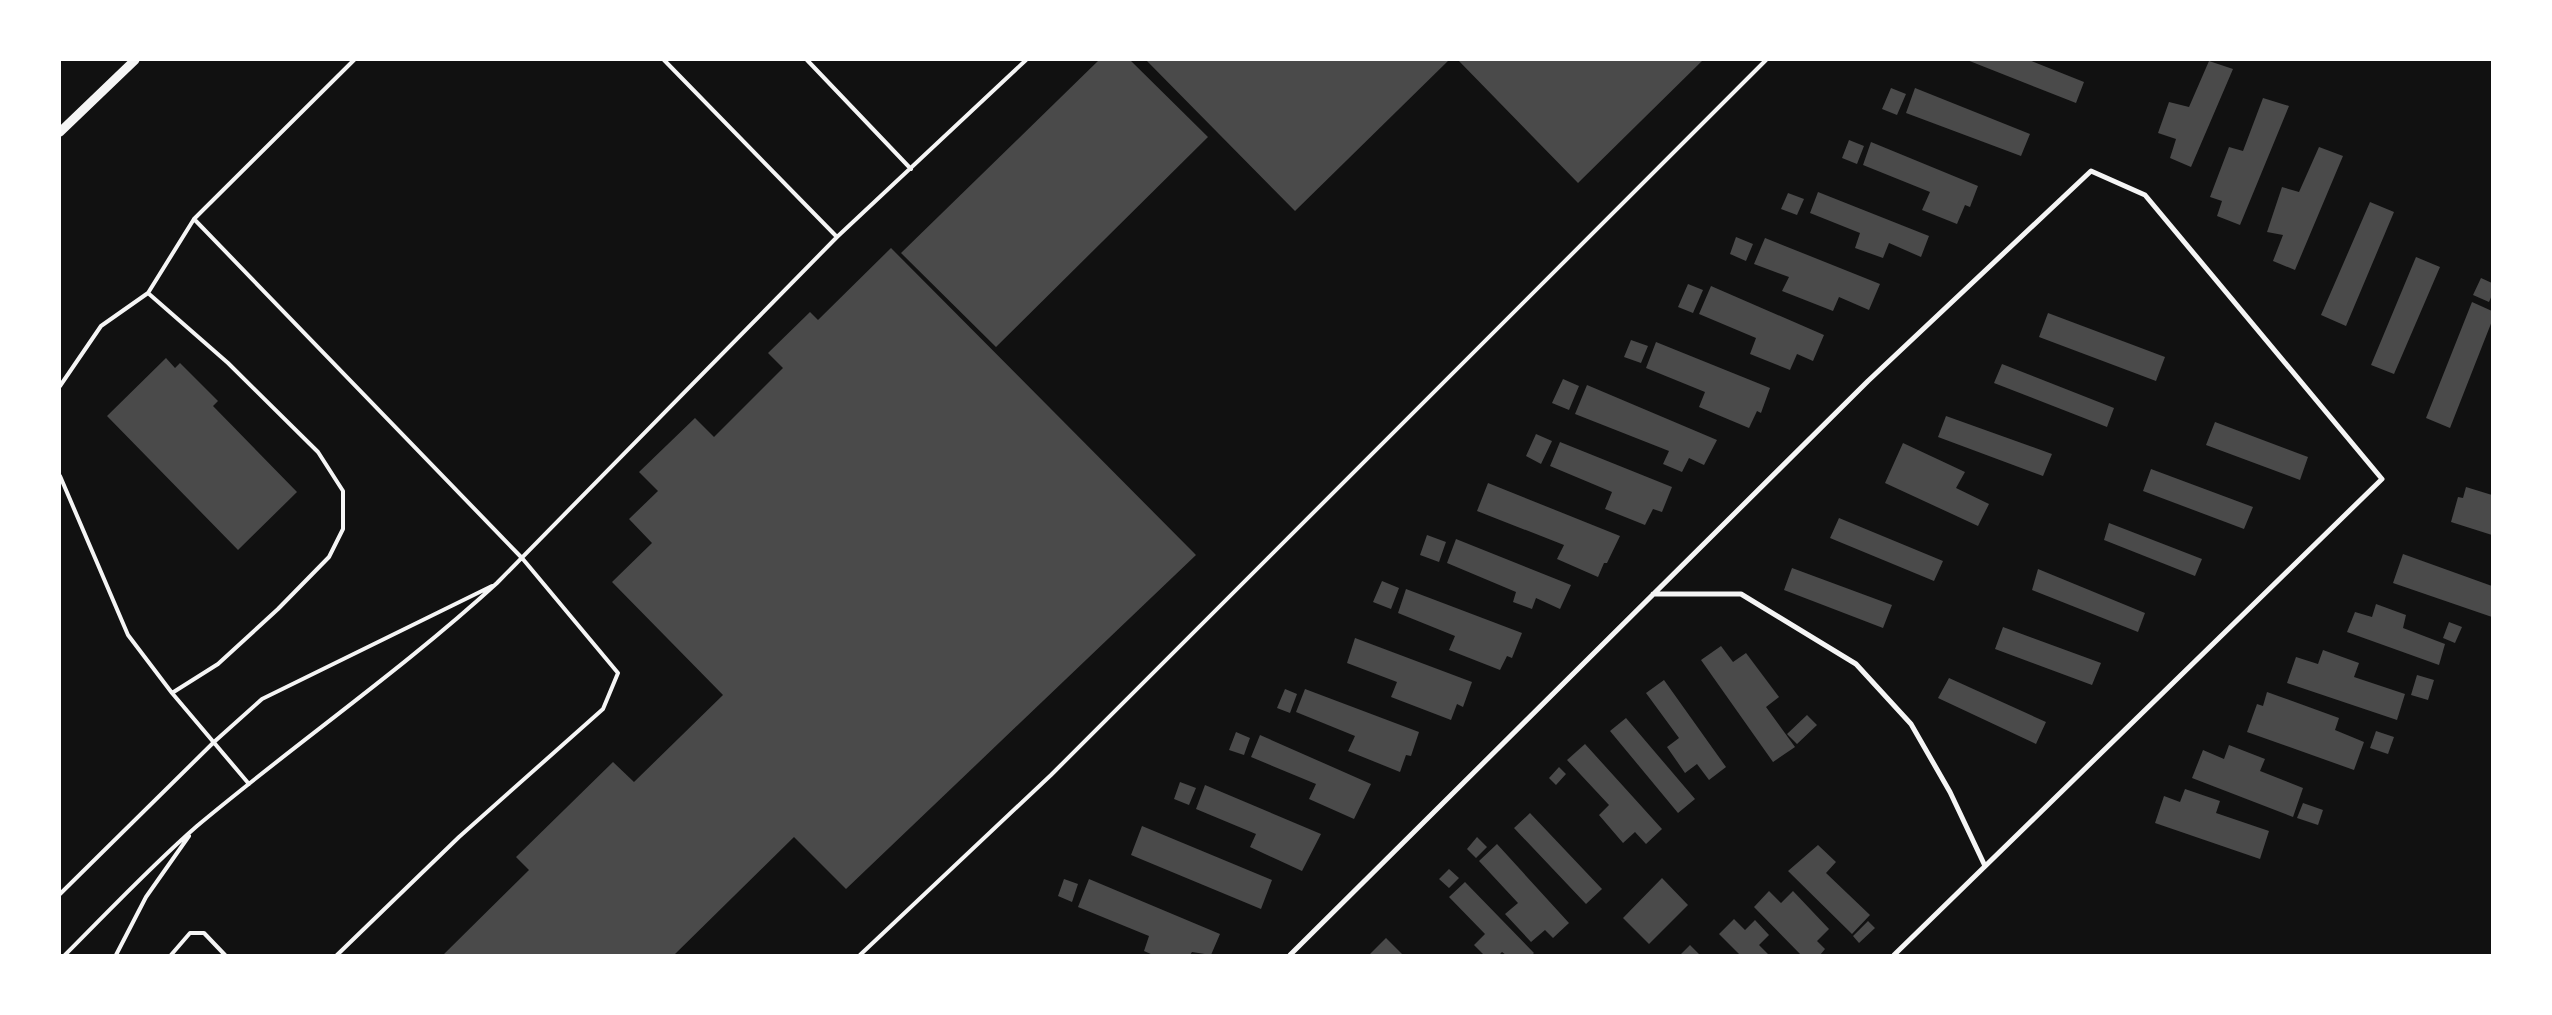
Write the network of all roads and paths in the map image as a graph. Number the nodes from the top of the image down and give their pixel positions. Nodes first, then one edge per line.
1 (354, 60) edge
2 (664, 60) edge
3 (809, 60) edge
4 (1026, 60) edge
5 (1766, 60) edge
6 (132, 61) edge
7 (60, 132) edge
8 (911, 169) junction
9 (194, 219) junction
10 (838, 237) junction
11 (148, 293) junction
12 (60, 386) edge
13 (60, 476) edge
14 (522, 558) junction
15 (496, 584) junction
16 (1654, 594) junction
17 (172, 693) junction
18 (214, 742) junction
19 (249, 784) junction
20 (197, 827) junction
21 (1985, 866) junction
22 (60, 894) edge
23 (65, 955) edge
24 (116, 955) edge
25 (170, 955) edge
26 (225, 955) edge
27 (337, 955) edge
28 (860, 955) edge
29 (1290, 955) edge
30 (1894, 955) edge

1 - 9 lane
2 - 10 lane
3 - 8 lane
4 - 8 lane
5 - 28 lane
6 - 7 street
8 - 10 lane
9 - 11 lane
9 - 14 lane
10 - 14 lane
11 - 12 lane
11 - 17 lane
13 - 17 lane
14 - 15 lane
14 - 27 lane
15 - 18 lane
15 - 19 lane
16 - 21 street
16 - 21 street
16 - 29 street
17 - 18 lane
18 - 19 lane
18 - 22 lane
19 - 20 lane
20 - 23 lane
20 - 24 lane
21 - 30 street
25 - 26 lane

